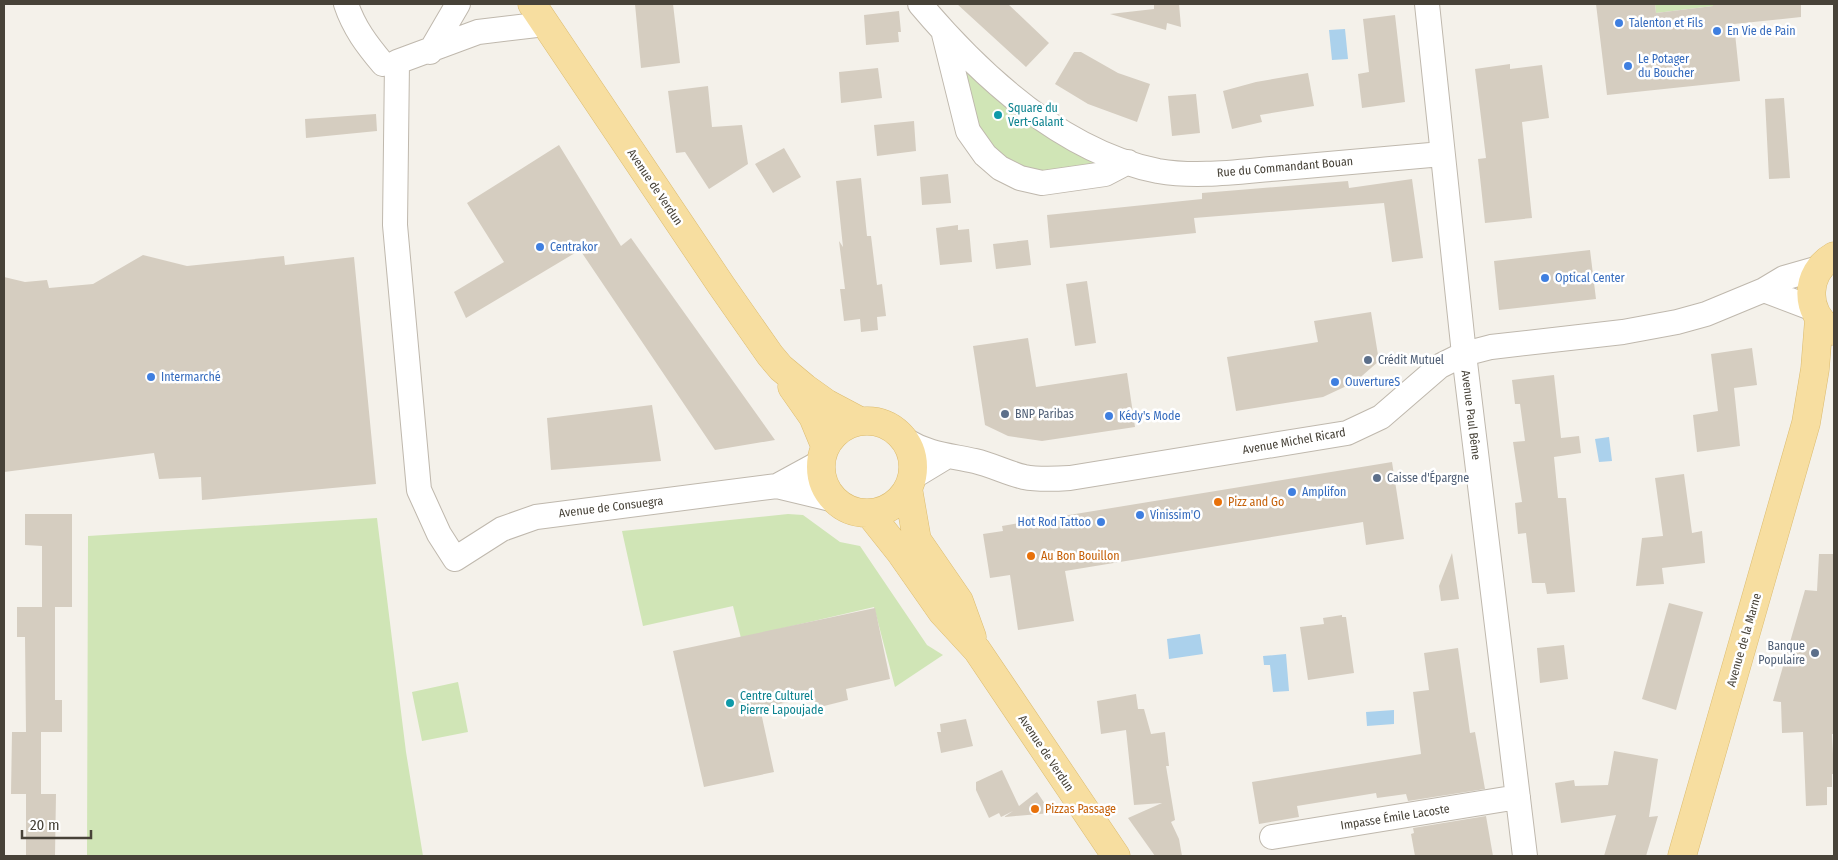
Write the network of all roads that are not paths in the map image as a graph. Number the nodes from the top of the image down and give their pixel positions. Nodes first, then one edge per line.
1 (346, 4) edge
2 (458, 4) edge
3 (920, 4) edge
4 (1427, 4) edge
5 (539, 14) edge
6 (944, 32) junction
7 (430, 52) junction
8 (383, 64) dead end
9 (1442, 154) junction
10 (1128, 162) junction
11 (1829, 258) edge
12 (1764, 290) junction
13 (1822, 320) edge
14 (1464, 354) junction
15 (781, 368) junction
16 (1834, 374) edge
17 (860, 421) junction
18 (1806, 423) junction
19 (905, 440) junction
20 (823, 454) junction
21 (946, 457) junction
22 (910, 482) junction
23 (777, 486) junction
24 (835, 500) junction
25 (869, 513) junction
26 (977, 650) junction
27 (1518, 797) junction
28 (1272, 836) dead end
29 (1116, 856) edge
30 (1525, 856) edge
31 (1682, 856) edge

1 - 8 street
2 - 7 street
3 - 6 street, Rue du Commandant Bouan
4 - 9 street, Avenue Paul Bême
5 - 7 street
5 - 15 main road, Avenue de Verdun
6 - 10 street, Rue du Commandant Bouan
6 - 10 street, Rue du Commandant Bouan
7 - 23 street, Avenue de Consuegra
9 - 10 street, Rue du Commandant Bouan
9 - 14 street, Avenue Paul Bême
11 - 12 street, Avenue Michel Ricard
11 - 13 main road, Avenue de la Marne
12 - 13 street
12 - 14 street, Avenue Michel Ricard
13 - 18 main road, Avenue de la Marne
14 - 21 street, Avenue Michel Ricard
14 - 27 street, Avenue Paul Bême
15 - 17 main road, Avenue de Verdun
15 - 20 main road, Avenue de Verdun
16 - 18 main road, Avenue de la Marne
17 - 19 main road
17 - 20 main road
18 - 31 main road, Avenue de la Marne
19 - 21 street, Avenue Michel Ricard
19 - 22 main road
20 - 23 street, Avenue de Consuegra
20 - 24 main road
21 - 22 street
22 - 25 main road
22 - 26 main road, Avenue de Verdun
23 - 24 street, Avenue de Consuegra
24 - 25 main road
25 - 26 main road, Avenue de Verdun
26 - 29 main road, Avenue de Verdun
27 - 28 street, Impasse Émile Lacoste
27 - 30 street, Avenue Paul Bême

